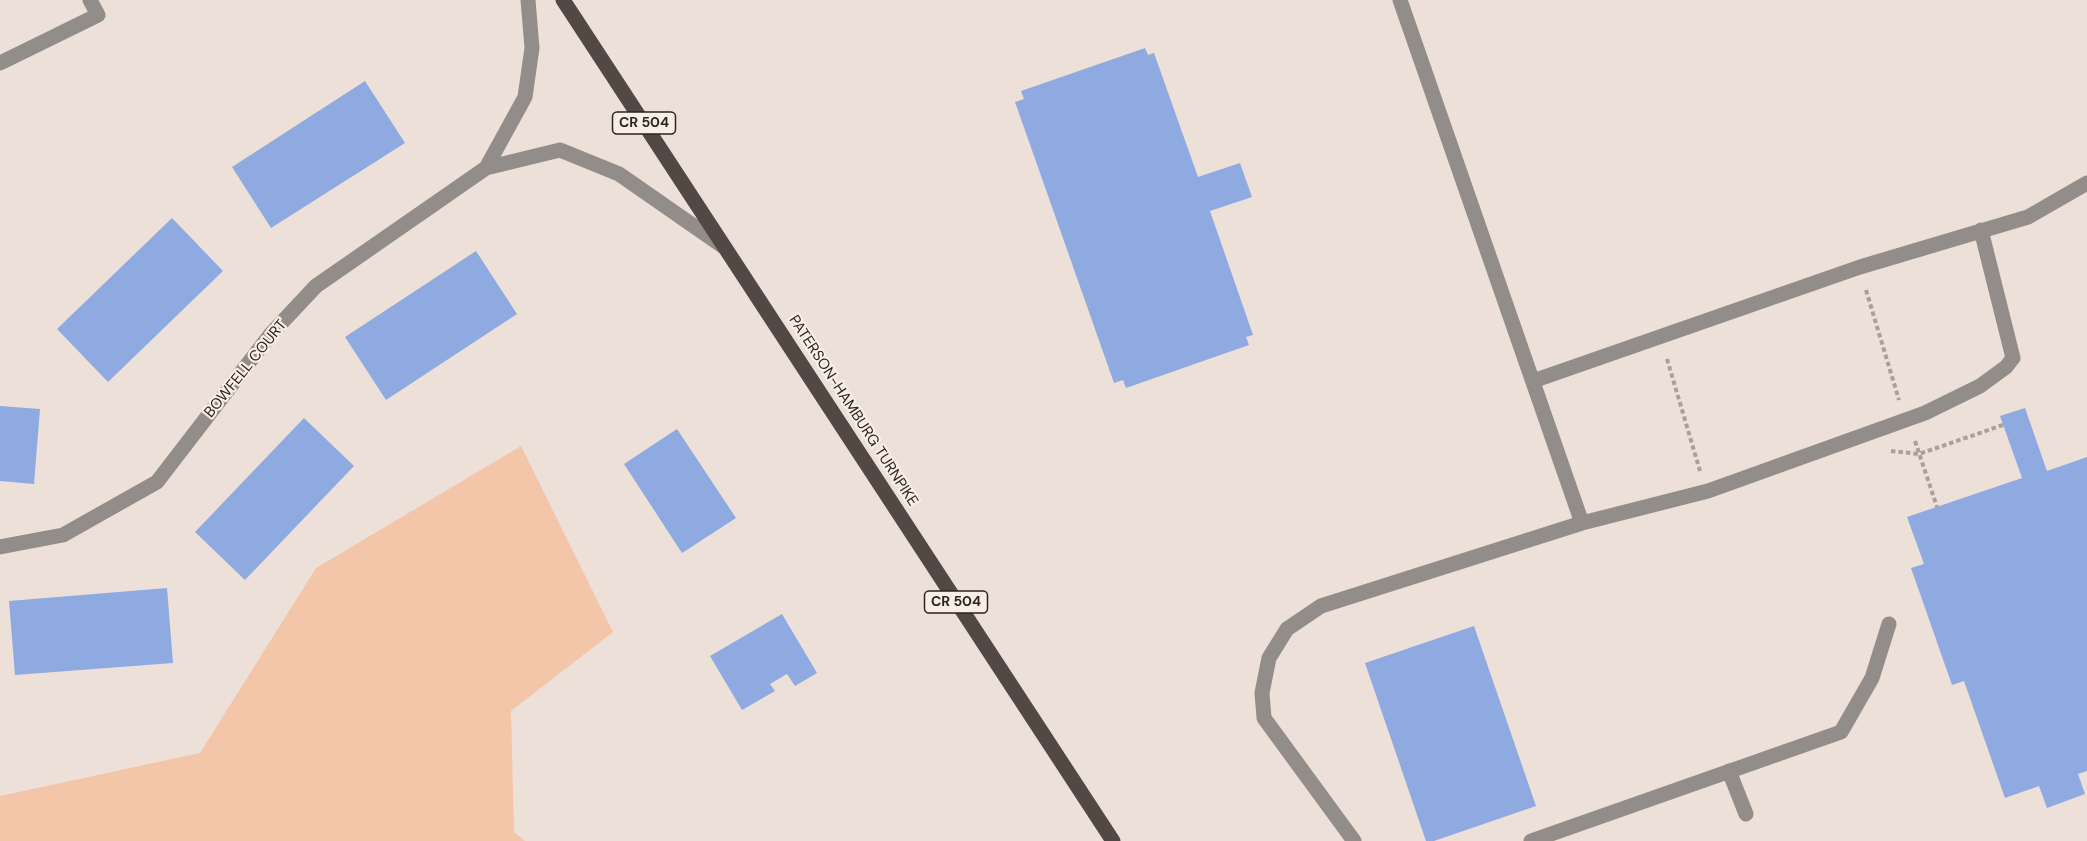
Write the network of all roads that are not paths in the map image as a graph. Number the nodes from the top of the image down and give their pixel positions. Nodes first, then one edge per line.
1 (90, 0) edge
2 (528, 0) edge
3 (564, 0) edge
4 (1400, 0) edge
5 (0, 63) edge
6 (486, 168) junction
7 (2087, 183) edge
8 (1981, 230) junction
9 (724, 247) junction
10 (1533, 381) junction
11 (1582, 523) junction
12 (0, 547) edge
13 (1889, 624) dead end
14 (1729, 771) junction
15 (1746, 814) dead end
16 (1113, 841) edge
17 (1354, 841) edge
18 (1531, 841) edge

1 - 5 street
2 - 6 street, BOWFELL COURT
3 - 9 main road, PATERSON-HAMBURG TURNPIKE / CR 504
4 - 10 street
6 - 9 street, BOWFELL COURT
6 - 12 street, BOWFELL COURT
7 - 8 street
8 - 10 street
8 - 11 street
9 - 16 main road, PATERSON-HAMBURG TURNPIKE / CR 504
10 - 11 street
11 - 17 street
13 - 14 street
14 - 15 street
14 - 18 street

